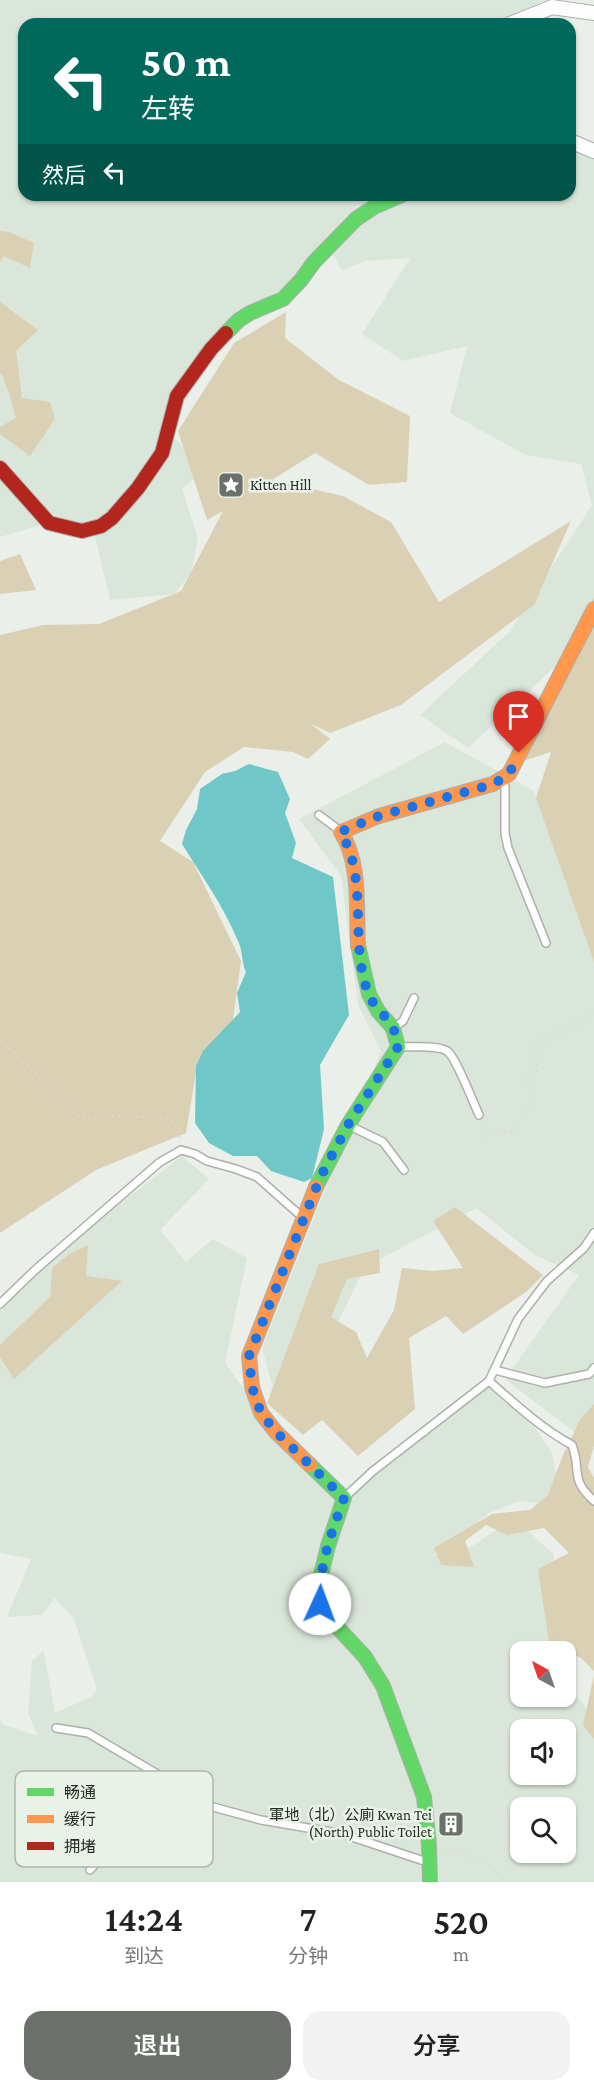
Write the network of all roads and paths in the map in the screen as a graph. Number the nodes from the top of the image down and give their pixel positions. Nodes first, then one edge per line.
1 (594, 13) edge
2 (525, 18) edge
3 (576, 144) edge
4 (594, 151) edge
5 (388, 201) edge
6 (0, 468) edge
7 (594, 609) edge
8 (502, 780) junction
9 (319, 815) dead end
10 (340, 832) junction
11 (546, 943) dead end
12 (414, 998) dead end
13 (594, 1014) edge
14 (393, 1028) junction
15 (0, 1041) edge
16 (398, 1047) junction
17 (479, 1115) joint
18 (348, 1125) junction
19 (181, 1150) junction
20 (404, 1170) dead end
21 (304, 1218) junction
22 (594, 1233) edge
23 (0, 1304) edge
24 (594, 1368) edge
25 (495, 1370) junction
26 (489, 1381) junction
27 (344, 1498) junction
28 (594, 1502) edge
29 (56, 1728) dead end
30 (154, 1771) edge
31 (213, 1807) edge
32 (429, 1845) junction
33 (429, 1863) junction
34 (93, 1867) edge
35 (90, 1870) dead end
36 (430, 1882) edge
37 (506, 1882) edge

1 - 2 street
3 - 4 street
5 - 6 street
7 - 8 street
8 - 10 street
8 - 11 lane
9 - 10 lane
10 - 14 street
12 - 14 lane
13 - 17 path
14 - 16 street
15 - 19 path
16 - 17 lane
16 - 18 street
18 - 20 lane
18 - 21 street
19 - 21 lane
19 - 23 lane
21 - 27 street
22 - 25 lane
24 - 25 lane
25 - 26 lane
26 - 27 lane
26 - 28 lane
27 - 32 street
29 - 30 lane
31 - 33 lane
32 - 33 street
32 - 37 path
33 - 36 street
34 - 35 lane

